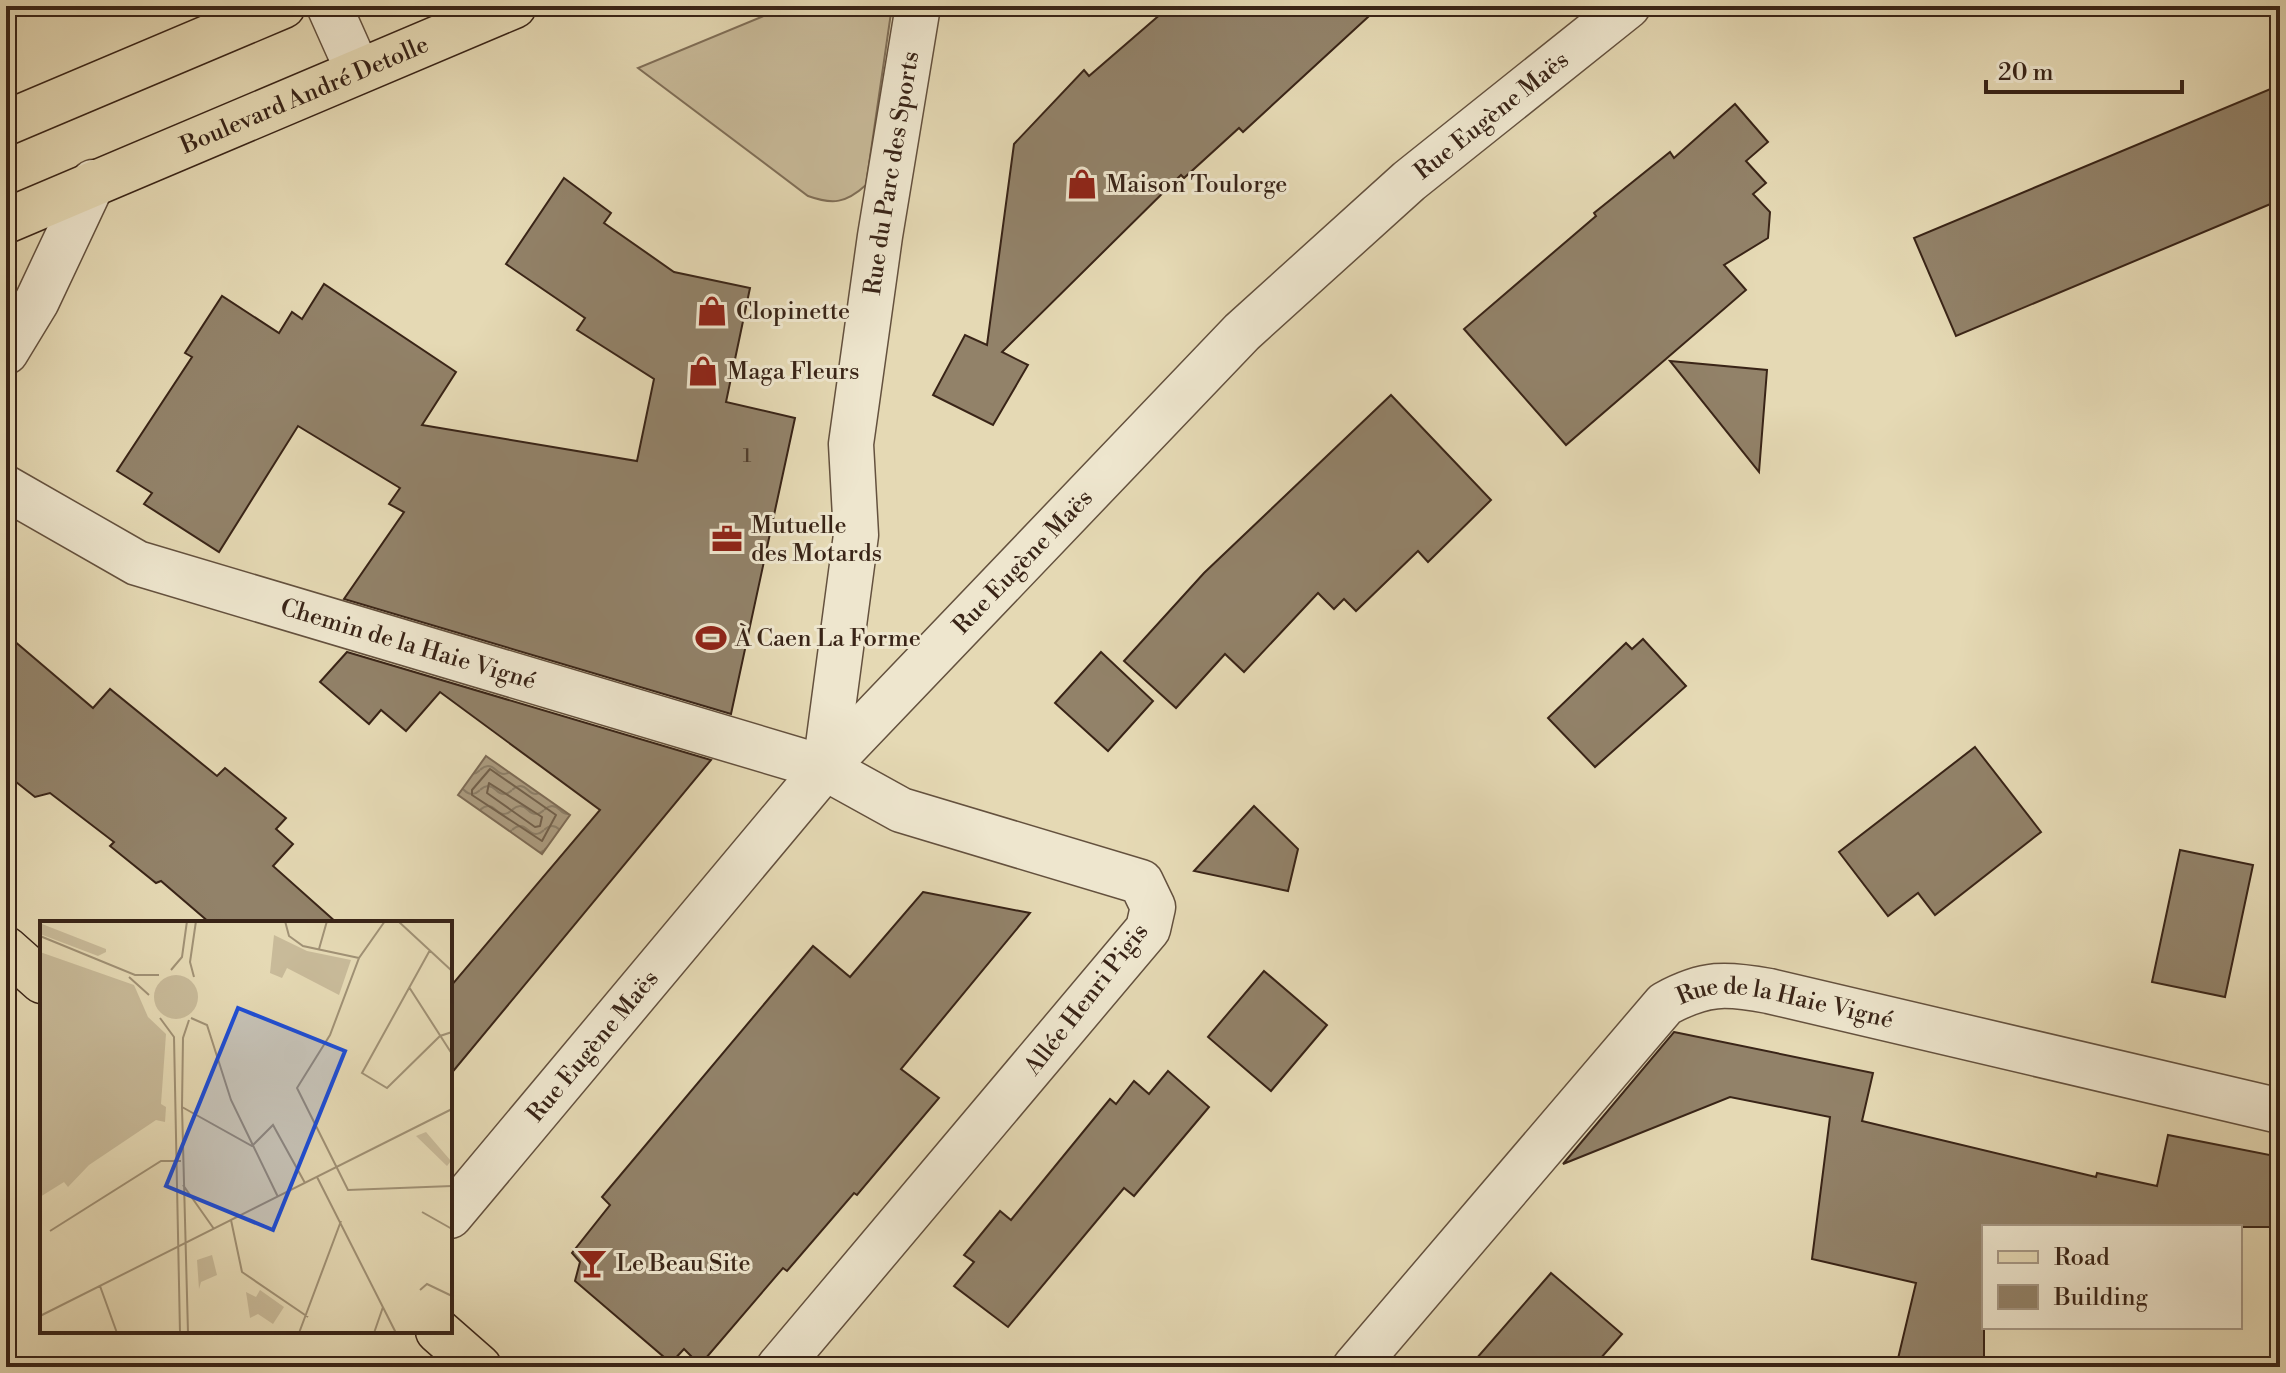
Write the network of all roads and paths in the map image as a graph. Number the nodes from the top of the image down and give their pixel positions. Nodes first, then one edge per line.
1 (283, 6) edge
2 (329, 6) edge
3 (514, 6) edge
4 (918, 6) edge
5 (1628, 6) edge
6 (358, 71) junction
7 (6, 123) edge
8 (93, 182) junction
9 (6, 221) edge
10 (6, 352) edge
11 (6, 488) edge
12 (825, 768) junction
13 (6, 949) edge
14 (40, 979) edge
15 (2280, 1111) edge
16 (452, 1214) edge
17 (440, 1333) edge
18 (479, 1367) edge
19 (779, 1367) edge
20 (1355, 1367) edge

1 - 7 main road
2 - 6 street
3 - 6 main road, Boulevard André Detolle
4 - 12 street, Rue du Parc des Sports
5 - 12 street, Rue Eugène Maës
6 - 8 main road, Boulevard André Detolle
8 - 9 main road, Boulevard André Detolle
8 - 10 street
11 - 12 street, Chemin de la Haie Vigné
12 - 16 street, Rue Eugène Maës
12 - 19 street, Allée Henri Pigis
13 - 14 main road
15 - 20 street, Rue de la Haie Vigné
17 - 18 main road

